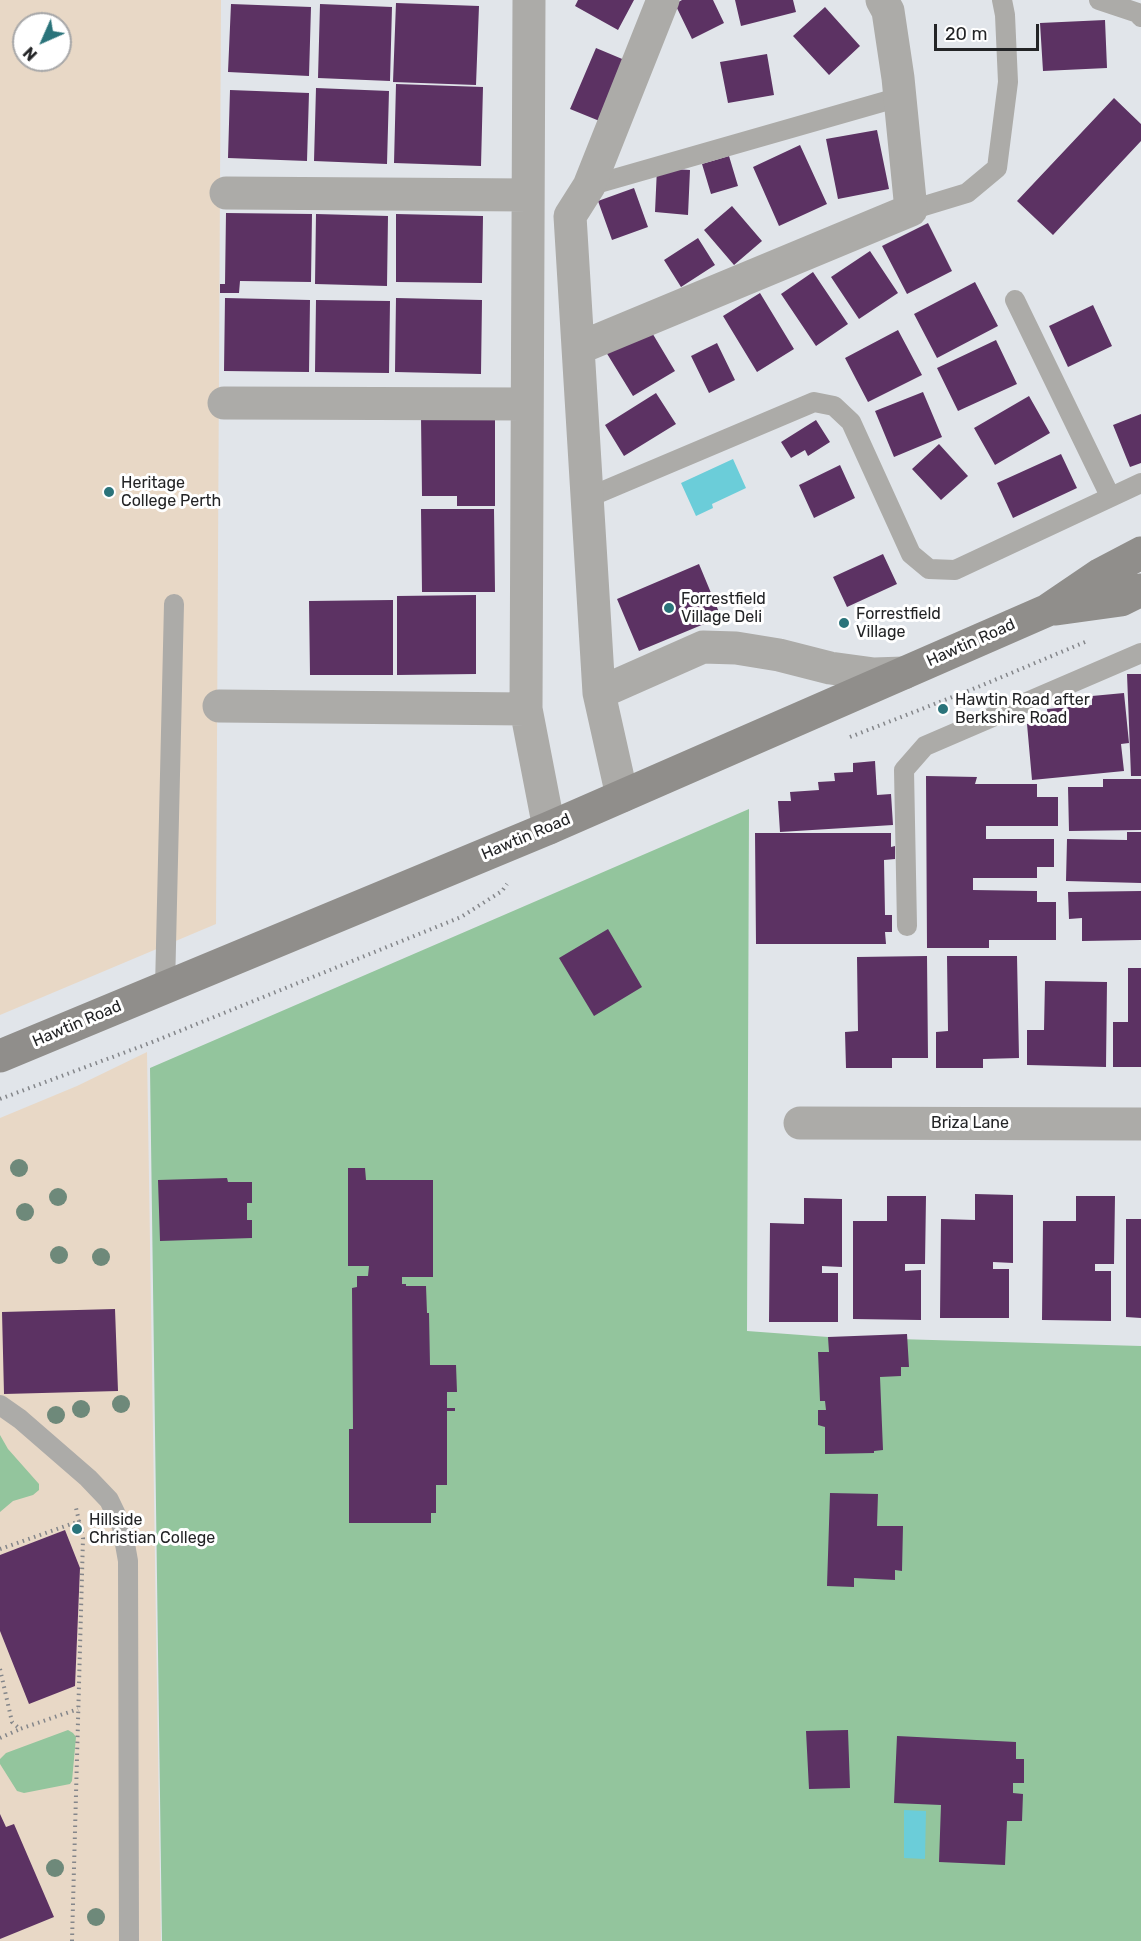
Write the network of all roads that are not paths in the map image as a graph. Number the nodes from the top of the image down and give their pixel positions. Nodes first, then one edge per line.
1 (529, 0) edge
2 (663, 0) edge
3 (882, 0) edge
4 (1002, 0) edge
5 (1099, 0) edge
6 (1141, 17) edge
7 (900, 97) junction
8 (589, 186) junction
9 (226, 193) dead end
10 (528, 195) junction
11 (911, 210) junction
12 (1015, 300) dead end
13 (579, 348) junction
14 (224, 403) dead end
15 (527, 404) junction
16 (1141, 483) edge
17 (1110, 496) junction
18 (587, 498) junction
19 (1141, 553) edge
20 (1141, 590) edge
21 (174, 604) dead end
22 (1048, 610) junction
23 (1141, 653) edge
24 (904, 673) junction
25 (599, 693) junction
26 (219, 706) dead end
27 (526, 709) junction
28 (622, 796) junction
29 (549, 828) junction
30 (907, 926) dead end
31 (165, 988) junction
32 (0, 1056) edge
33 (800, 1123) dead end
34 (1141, 1124) edge
35 (0, 1405) edge
36 (129, 1941) edge

1 - 10 street
2 - 8 street
3 - 7 street
4 - 11 lane
5 - 6 lane
7 - 8 lane
7 - 11 street
8 - 13 street
9 - 10 street
10 - 15 street
11 - 13 street
12 - 17 lane
13 - 18 street
14 - 15 street
15 - 27 street
16 - 17 lane
17 - 18 lane
18 - 25 street
19 - 22 main road, Hawtin Road
20 - 22 main road, Hawtin Road
21 - 31 lane
22 - 24 main road, Hawtin Road
23 - 30 lane
24 - 25 street
24 - 28 main road, Hawtin Road
25 - 28 street
26 - 27 street
27 - 29 street
28 - 29 main road, Hawtin Road
29 - 31 main road, Hawtin Road
31 - 32 main road, Hawtin Road
33 - 34 street, Briza Lane
35 - 36 lane

